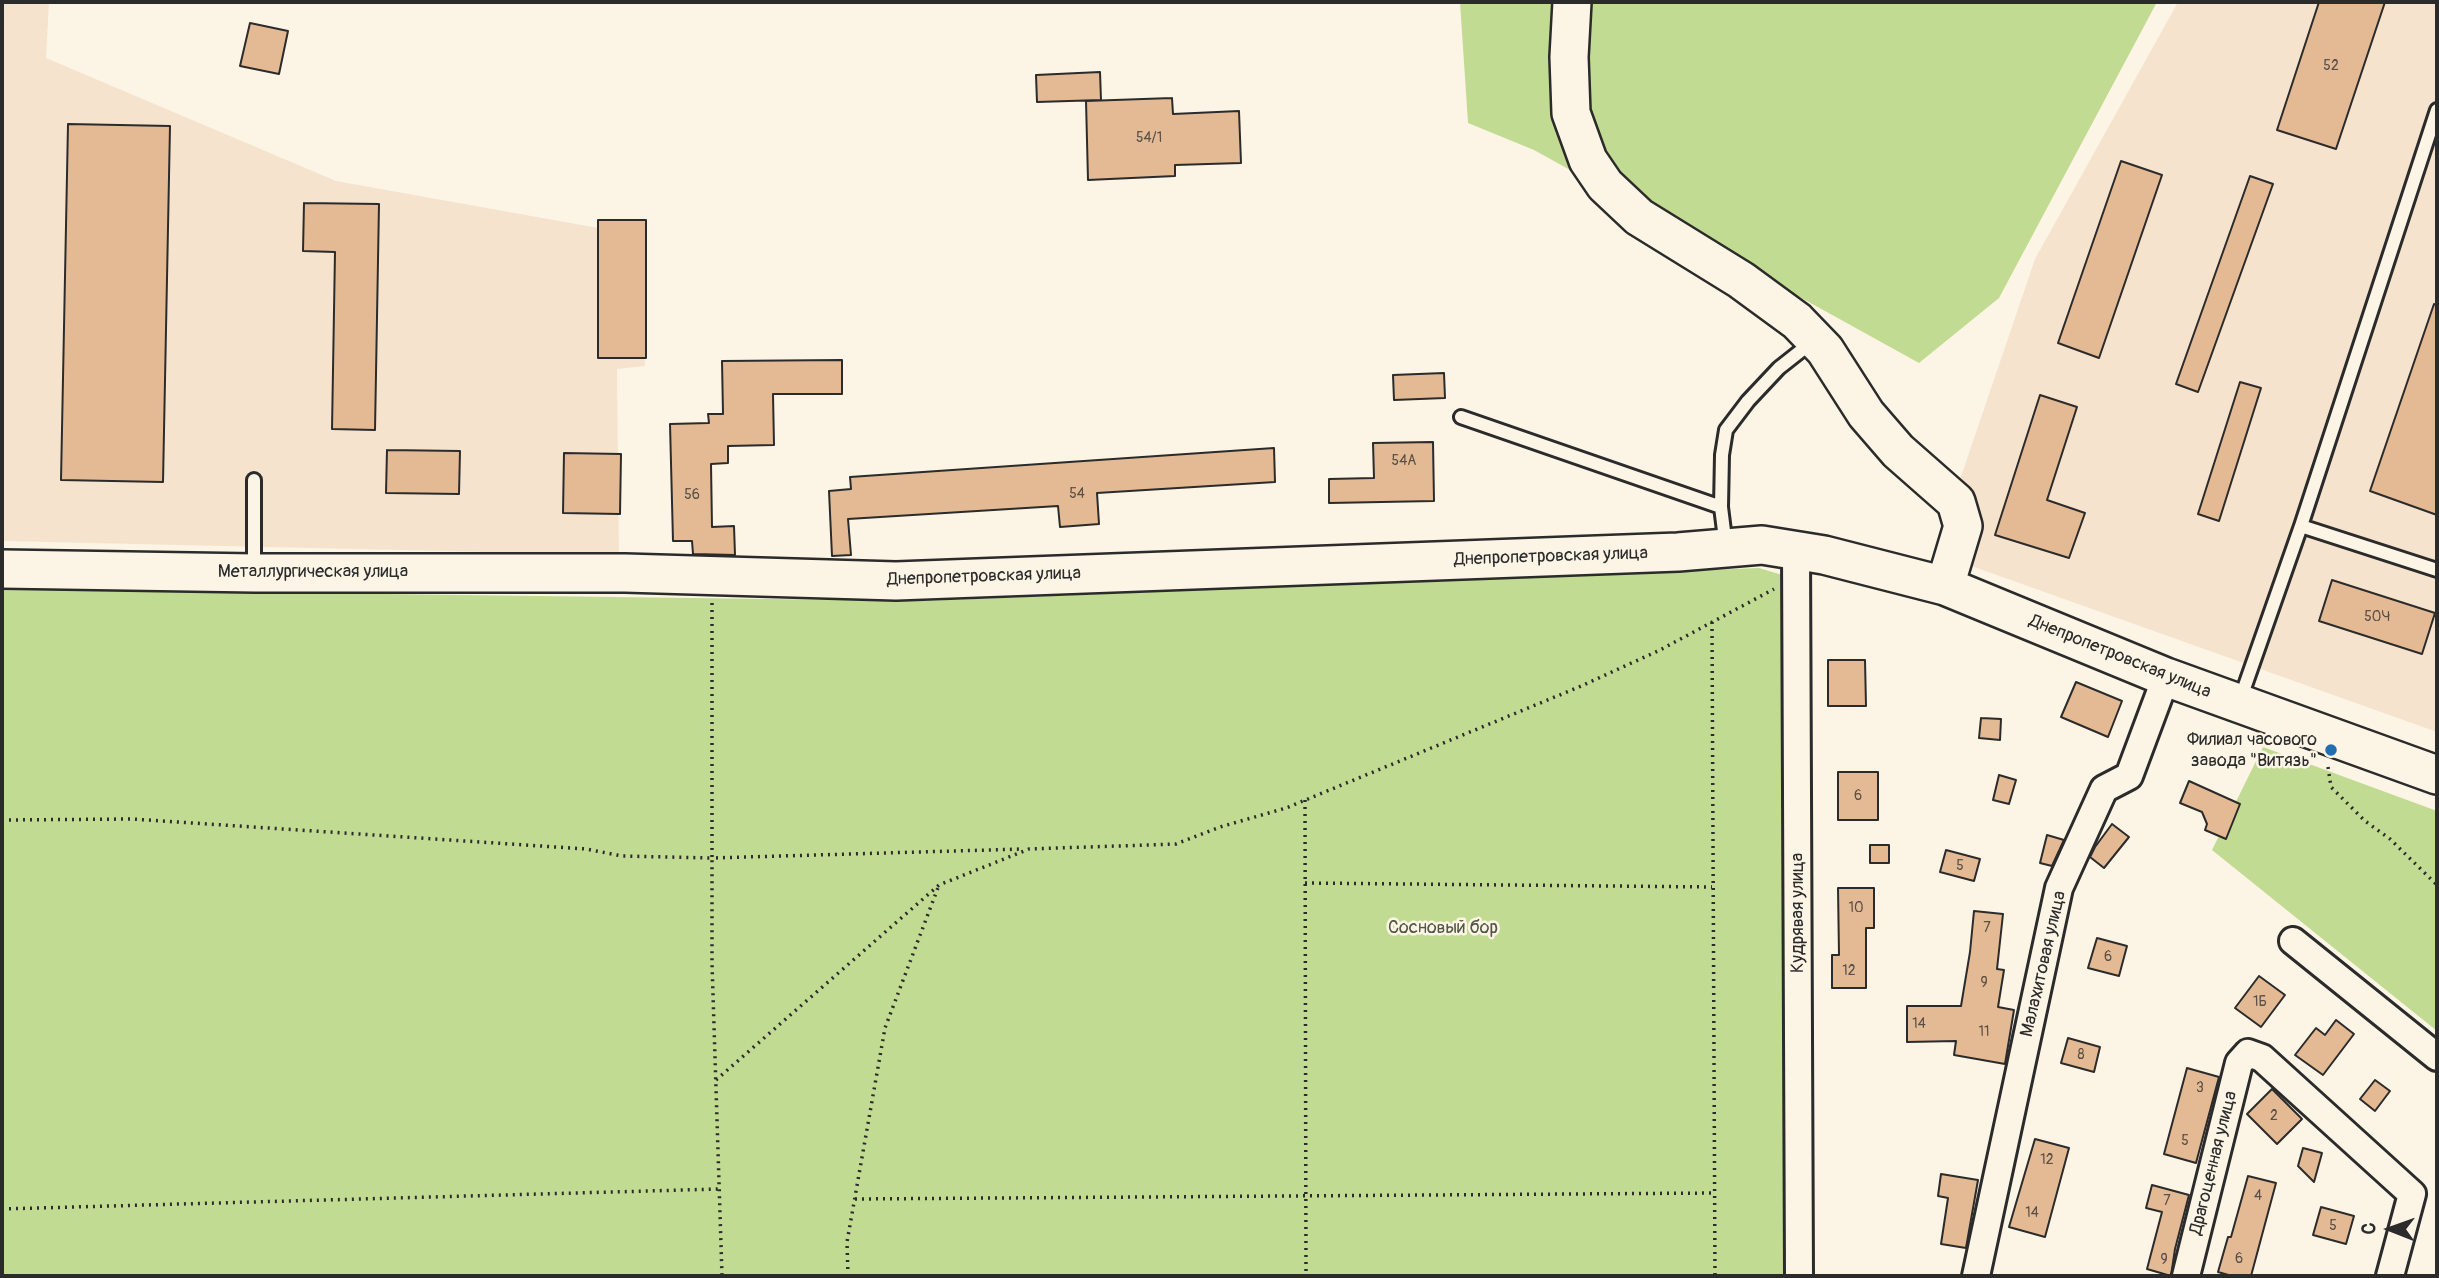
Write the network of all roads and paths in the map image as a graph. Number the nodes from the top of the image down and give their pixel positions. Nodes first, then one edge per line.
1 (1572, 2) edge
2 (2437, 110) edge
3 (1815, 340) junction
4 (1461, 417) dead end
5 (254, 480) dead end
6 (1721, 507) junction
7 (2301, 526) junction
8 (1726, 548) junction
9 (1796, 551) junction
10 (2, 569) edge
11 (2437, 570) edge
12 (254, 573) junction
13 (625, 573) joint
14 (712, 576) junction
15 (1945, 586) junction
16 (1712, 622) junction
17 (2166, 677) junction
18 (2239, 703) junction
19 (2323, 734) junction
20 (2437, 775) edge
21 (1305, 800) junction
22 (2, 820) edge
23 (1029, 849) junction
24 (712, 858) junction
25 (1305, 883) junction
26 (939, 885) junction
27 (2437, 885) edge
28 (1713, 887) junction
29 (2293, 941) dead end
30 (2437, 1056) edge
31 (716, 1080) junction
32 (719, 1189) junction
33 (1715, 1193) junction
34 (1306, 1196) junction
35 (855, 1199) junction
36 (2, 1209) edge
37 (722, 1276) edge
38 (848, 1276) edge
39 (1306, 1276) edge
40 (1715, 1276) edge
41 (1799, 1276) edge
42 (1976, 1276) edge
43 (2186, 1276) edge
44 (2389, 1276) edge

1 - 3 street
2 - 7 lane
3 - 6 lane
3 - 15 street
4 - 6 lane
5 - 12 lane
6 - 8 lane
7 - 11 lane
7 - 18 lane
8 - 9 street, Днепропетровская улица
8 - 14 street, Днепропетровская улица
9 - 15 street, Днепропетровская улица
9 - 16 path
9 - 41 street, Кудрявая улица
10 - 12 street, Металлургическая улица
12 - 13 street, Металлургическая улица
13 - 14 street, Днепропетровская улица
14 - 24 path
15 - 17 street, Днепропетровская улица
16 - 21 path
16 - 28 path
17 - 18 street, Днепропетровская улица
17 - 42 street, Малахитовая улица
18 - 19 street, Днепропетровская улица
19 - 20 street, Днепропетровская улица
19 - 27 path
21 - 23 path
21 - 25 path
22 - 24 path
23 - 24 path
23 - 26 path
24 - 31 path
25 - 28 path
25 - 34 path
26 - 31 path
26 - 35 path
28 - 33 path
29 - 30 street
31 - 32 path
32 - 36 path
32 - 37 path
33 - 34 path
33 - 40 path
34 - 35 path
34 - 39 path
35 - 38 path
43 - 44 street, Драгоценная улица

